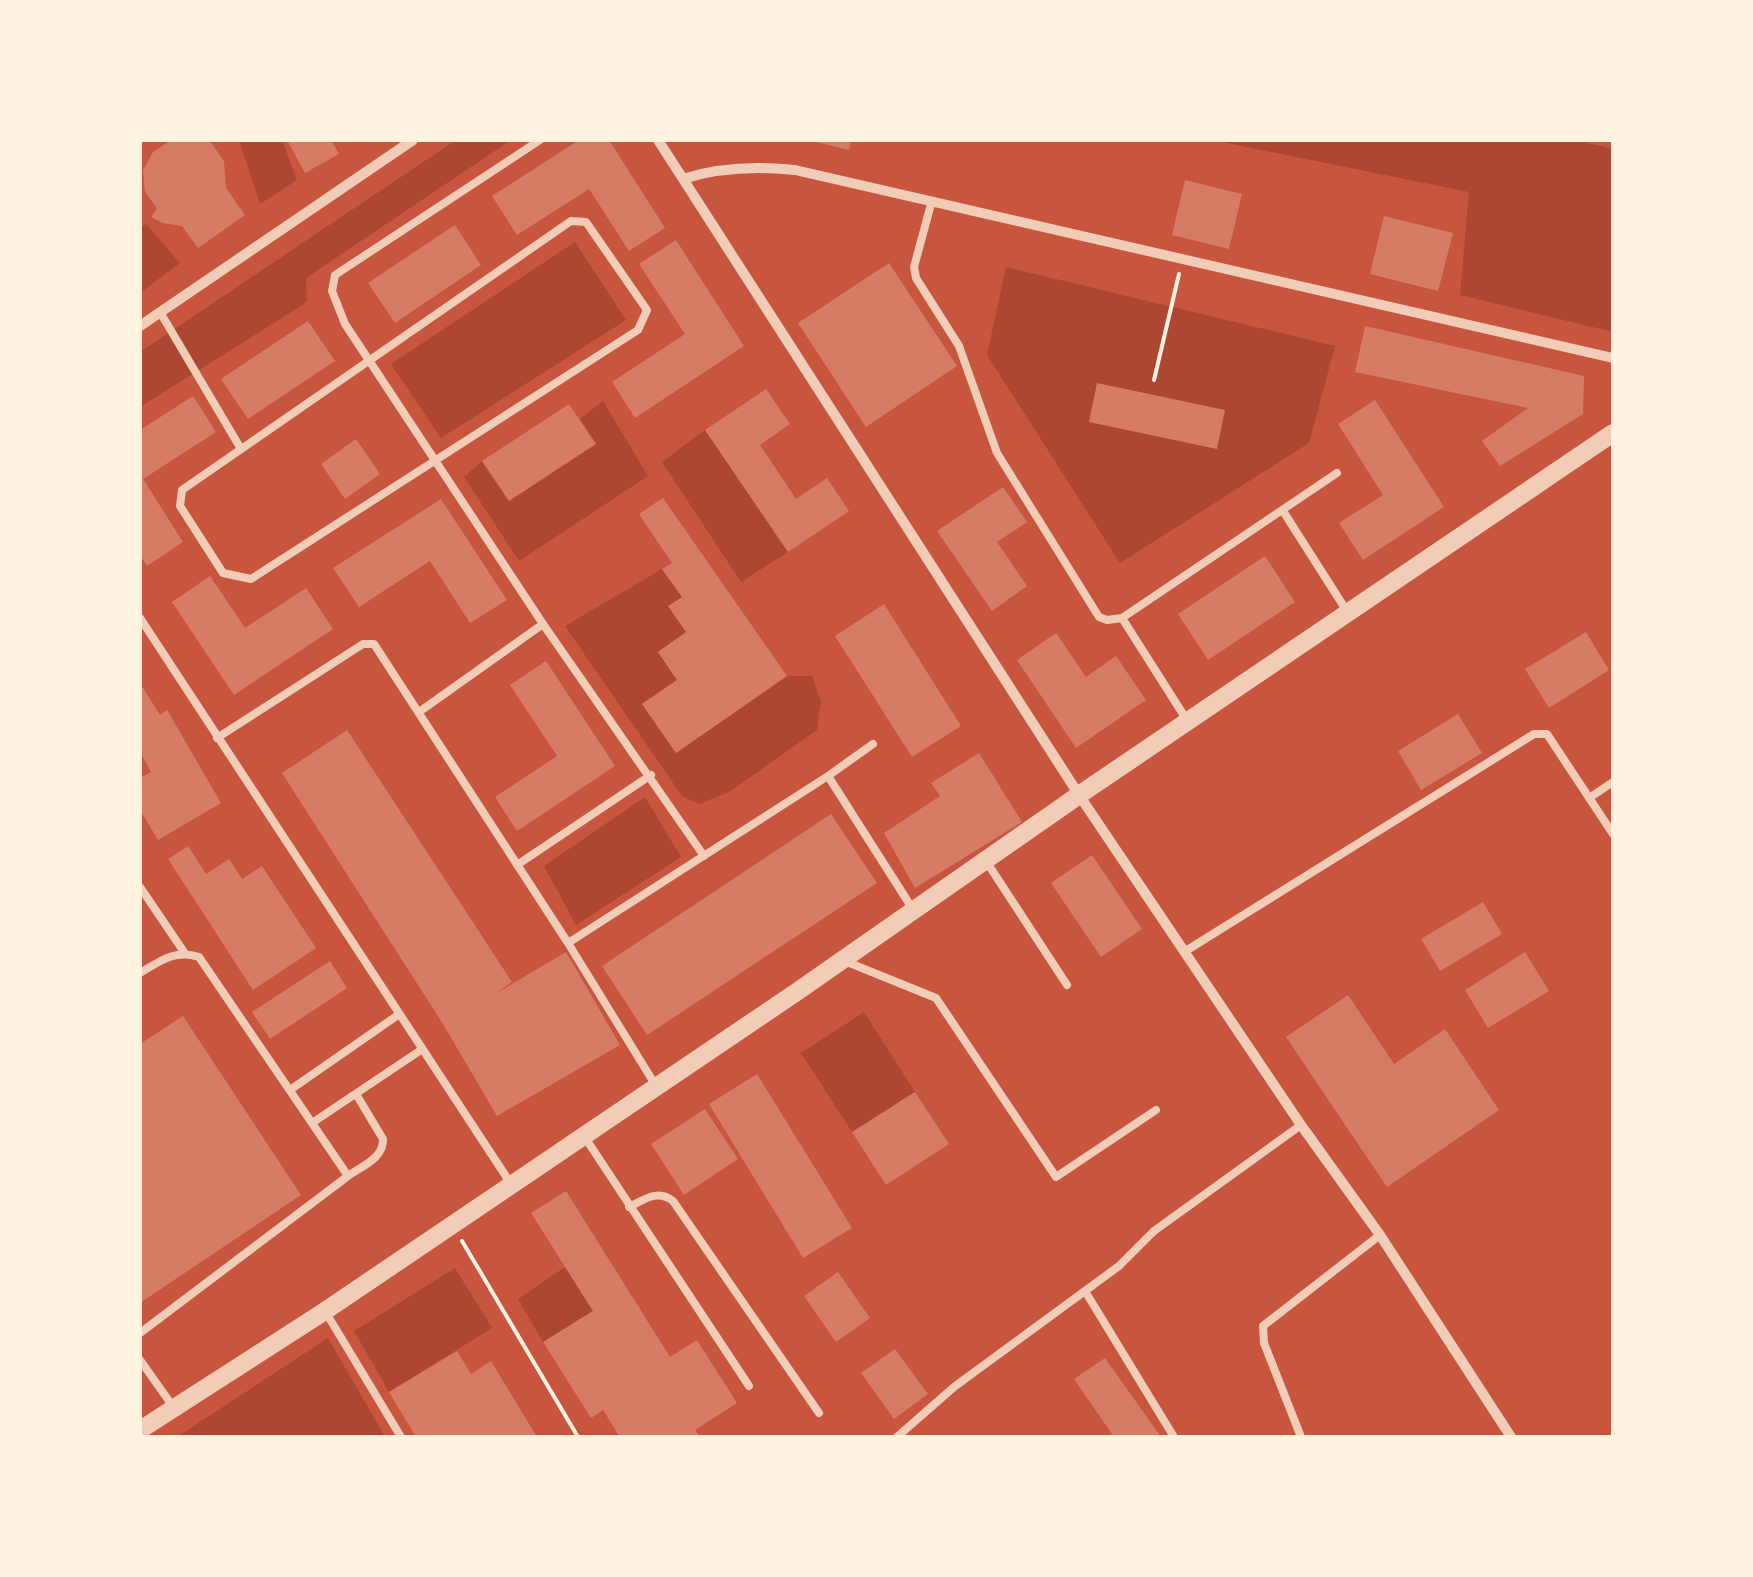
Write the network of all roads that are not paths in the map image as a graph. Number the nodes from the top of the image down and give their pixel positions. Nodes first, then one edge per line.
1 (413, 140) edge
2 (540, 140) edge
3 (658, 140) edge
4 (682, 179) junction
5 (931, 204) junction
6 (160, 312) junction
7 (140, 326) edge
8 (368, 358) junction
9 (1613, 358) edge
10 (1613, 434) edge
11 (240, 448) junction
12 (435, 461) junction
13 (1337, 473) dead end
14 (1283, 511) junction
15 (1348, 614) junction
16 (140, 618) edge
17 (1122, 618) junction
18 (543, 624) junction
19 (419, 712) junction
20 (1188, 722) junction
21 (216, 738) junction
22 (873, 744) dead end
23 (651, 775) junction
24 (828, 776) junction
25 (1613, 782) edge
26 (1079, 794) junction
27 (1590, 798) junction
28 (1613, 834) edge
29 (704, 856) junction
30 (986, 861) junction
31 (518, 865) junction
32 (140, 887) edge
33 (914, 911) junction
34 (568, 943) junction
35 (184, 952) junction
36 (1184, 952) junction
37 (843, 960) junction
38 (140, 974) edge
39 (1067, 985) dead end
40 (398, 1015) junction
41 (421, 1050) junction
42 (656, 1086) junction
43 (290, 1090) junction
44 (356, 1094) junction
45 (1156, 1110) dead end
46 (312, 1123) junction
47 (1301, 1125) junction
48 (584, 1136) junction
49 (348, 1176) junction
50 (511, 1184) junction
51 (630, 1207) junction
52 (1380, 1235) junction
53 (1085, 1291) junction
54 (325, 1310) junction
55 (140, 1333) edge
56 (140, 1360) edge
57 (749, 1386) dead end
58 (174, 1408) junction
59 (819, 1412) dead end
60 (140, 1430) edge
61 (398, 1433) edge
62 (385, 1437) edge
63 (897, 1437) edge
64 (1174, 1437) edge
65 (1302, 1437) edge
66 (1511, 1437) edge

1 - 6 street
2 - 8 lane
3 - 4 street
4 - 5 street
4 - 26 street
5 - 9 street
5 - 17 lane
6 - 7 street
6 - 11 lane
8 - 11 lane
8 - 12 lane
8 - 12 lane
10 - 15 street
11 - 12 lane
12 - 18 lane
13 - 14 lane
14 - 15 lane
14 - 17 lane
15 - 20 street
16 - 21 lane
17 - 20 lane
18 - 19 lane
18 - 23 lane
19 - 21 lane
19 - 31 lane
20 - 26 street
21 - 40 lane
22 - 24 lane
23 - 29 lane
23 - 31 lane
24 - 29 lane
24 - 33 lane
25 - 27 lane
26 - 30 street
26 - 36 street
27 - 28 lane
27 - 36 lane
29 - 34 lane
30 - 33 street
30 - 39 lane
31 - 34 lane
32 - 35 lane
33 - 37 street
34 - 42 lane
35 - 38 lane
35 - 43 lane
36 - 47 street
37 - 42 street
37 - 45 lane
40 - 41 lane
40 - 43 lane
41 - 44 lane
41 - 50 lane
42 - 48 street
43 - 46 lane
44 - 46 lane
44 - 49 lane
46 - 49 lane
47 - 52 street
47 - 53 lane
48 - 50 street
48 - 51 lane
49 - 55 lane
50 - 54 street
51 - 57 lane
51 - 59 lane
52 - 65 lane
52 - 66 street
53 - 63 lane
53 - 64 lane
54 - 58 street
54 - 61 lane
56 - 58 lane
58 - 60 street
61 - 62 lane

